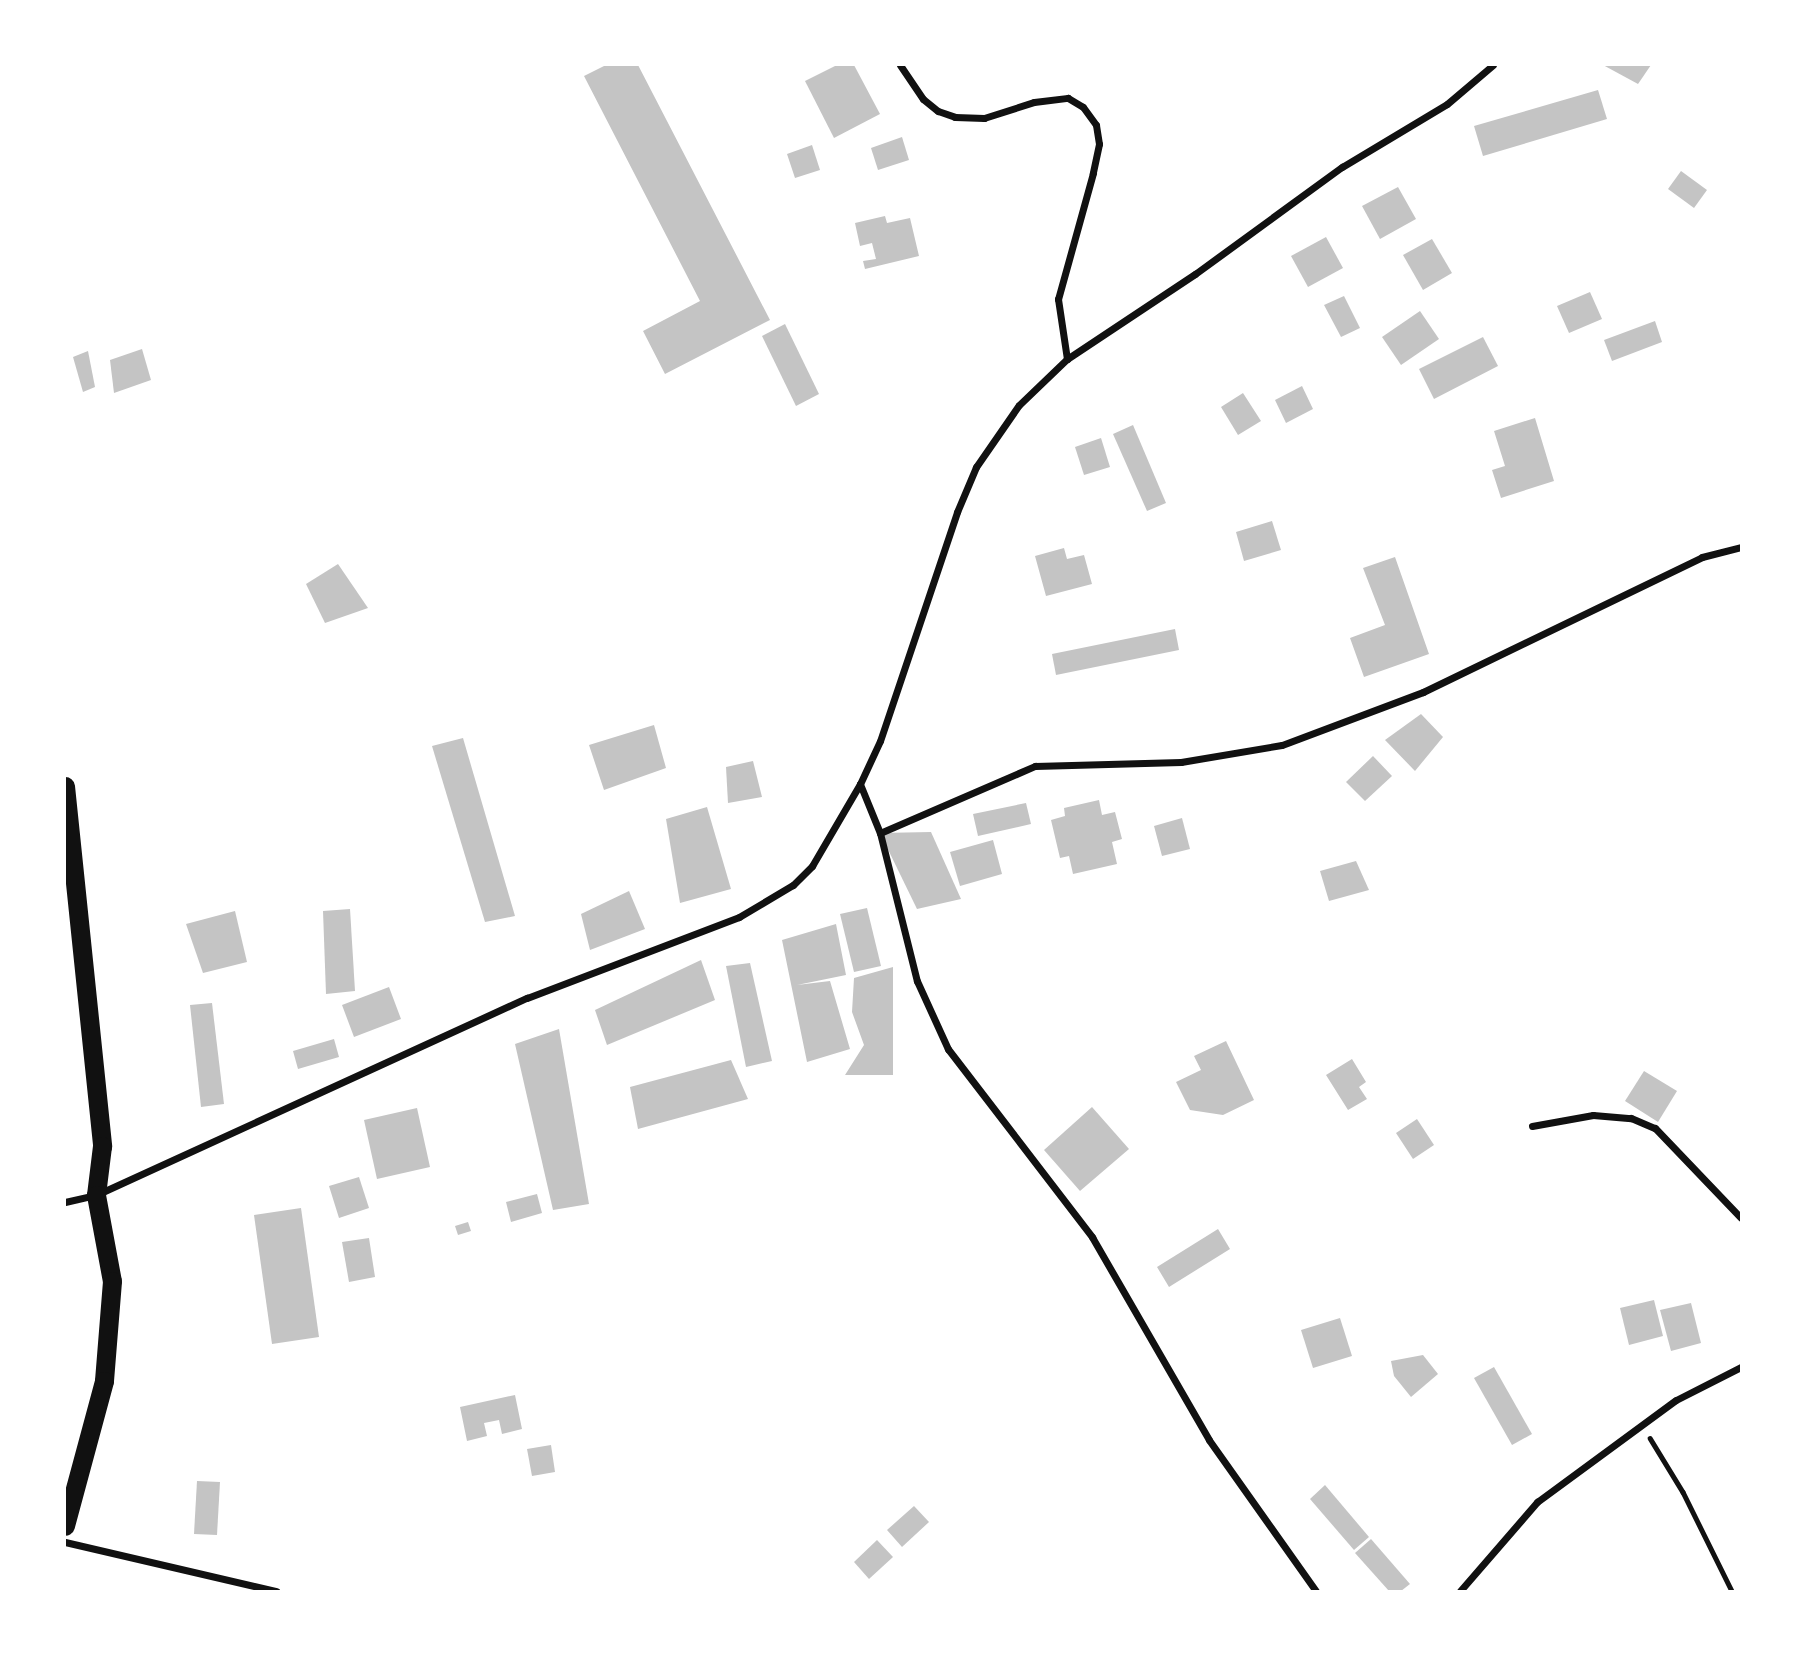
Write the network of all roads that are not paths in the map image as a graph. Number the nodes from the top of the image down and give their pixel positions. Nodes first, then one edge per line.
1 (900, 65) edge
2 (1493, 65) edge
3 (1067, 359) junction
4 (1741, 547) edge
5 (860, 784) junction
6 (65, 786) edge
7 (880, 833) junction
8 (1532, 1126) dead end
9 (96, 1195) junction
10 (65, 1202) edge
11 (1741, 1218) edge
12 (1741, 1367) edge
13 (65, 1525) edge
14 (65, 1542) edge
15 (276, 1591) edge
16 (1316, 1591) edge
17 (1460, 1591) edge

1 - 3 street
2 - 3 street
3 - 5 street
4 - 7 street
5 - 7 street
5 - 9 street
6 - 9 highway
7 - 16 street
8 - 11 street
9 - 10 street
9 - 13 highway
12 - 17 street
14 - 15 street

